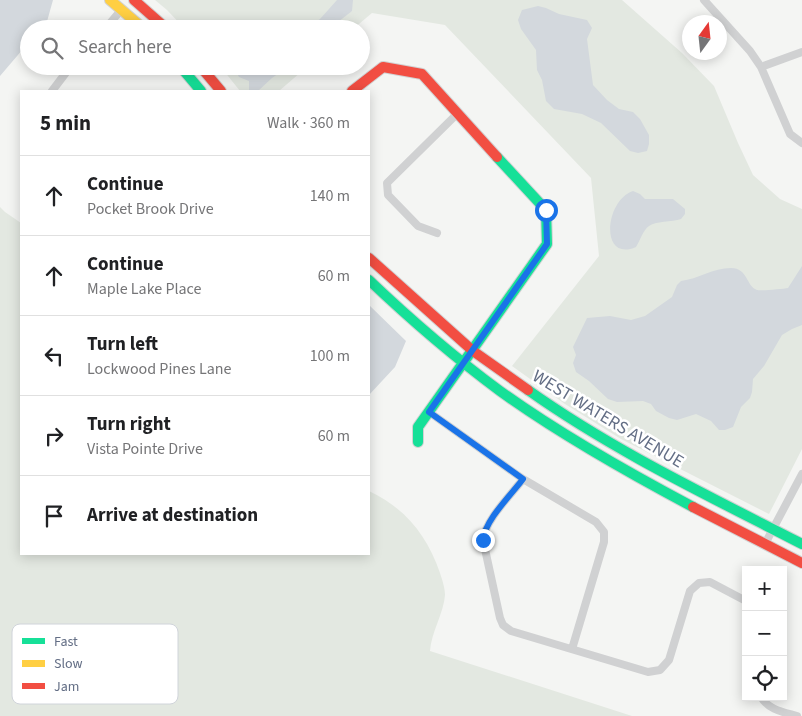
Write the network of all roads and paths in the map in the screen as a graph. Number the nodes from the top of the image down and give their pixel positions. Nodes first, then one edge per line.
1 (110, 0) edge
2 (134, 0) edge
3 (704, 0) edge
4 (122, 9) junction
5 (113, 20) edge
6 (134, 20) edge
7 (157, 20) edge
8 (802, 52) edge
9 (760, 67) junction
10 (65, 75) edge
11 (188, 75) edge
12 (208, 75) edge
13 (53, 90) edge
14 (200, 90) edge
15 (220, 90) edge
16 (353, 90) edge
17 (458, 113) junction
18 (802, 143) edge
19 (437, 233) dead end
20 (370, 259) edge
21 (370, 281) edge
22 (473, 351) junction
23 (464, 362) junction
24 (429, 412) junction
25 (418, 442) dead end
26 (802, 474) edge
27 (523, 479) junction
28 (773, 529) junction
29 (765, 544) junction
30 (802, 544) edge
31 (802, 562) edge
32 (742, 599) edge
33 (572, 649) junction
34 (764, 701) edge
35 (797, 716) edge

1 - 4 street
2 - 7 street
3 - 9 street
4 - 5 street
4 - 6 street
8 - 9 street
9 - 18 street
10 - 13 street
11 - 14 street
12 - 15 street
16 - 17 street
17 - 19 street
17 - 22 street
20 - 22 street, WEST WATERS AVENUE
21 - 23 street, WEST WATERS AVENUE
22 - 23 street
22 - 28 street, WEST WATERS AVENUE
23 - 24 street
23 - 29 street, WEST WATERS AVENUE
24 - 25 street
24 - 27 street
26 - 28 street
27 - 33 street
27 - 33 street
28 - 29 street
28 - 30 street, WEST WATERS AVENUE
29 - 31 street, WEST WATERS AVENUE
32 - 33 street
34 - 35 street

